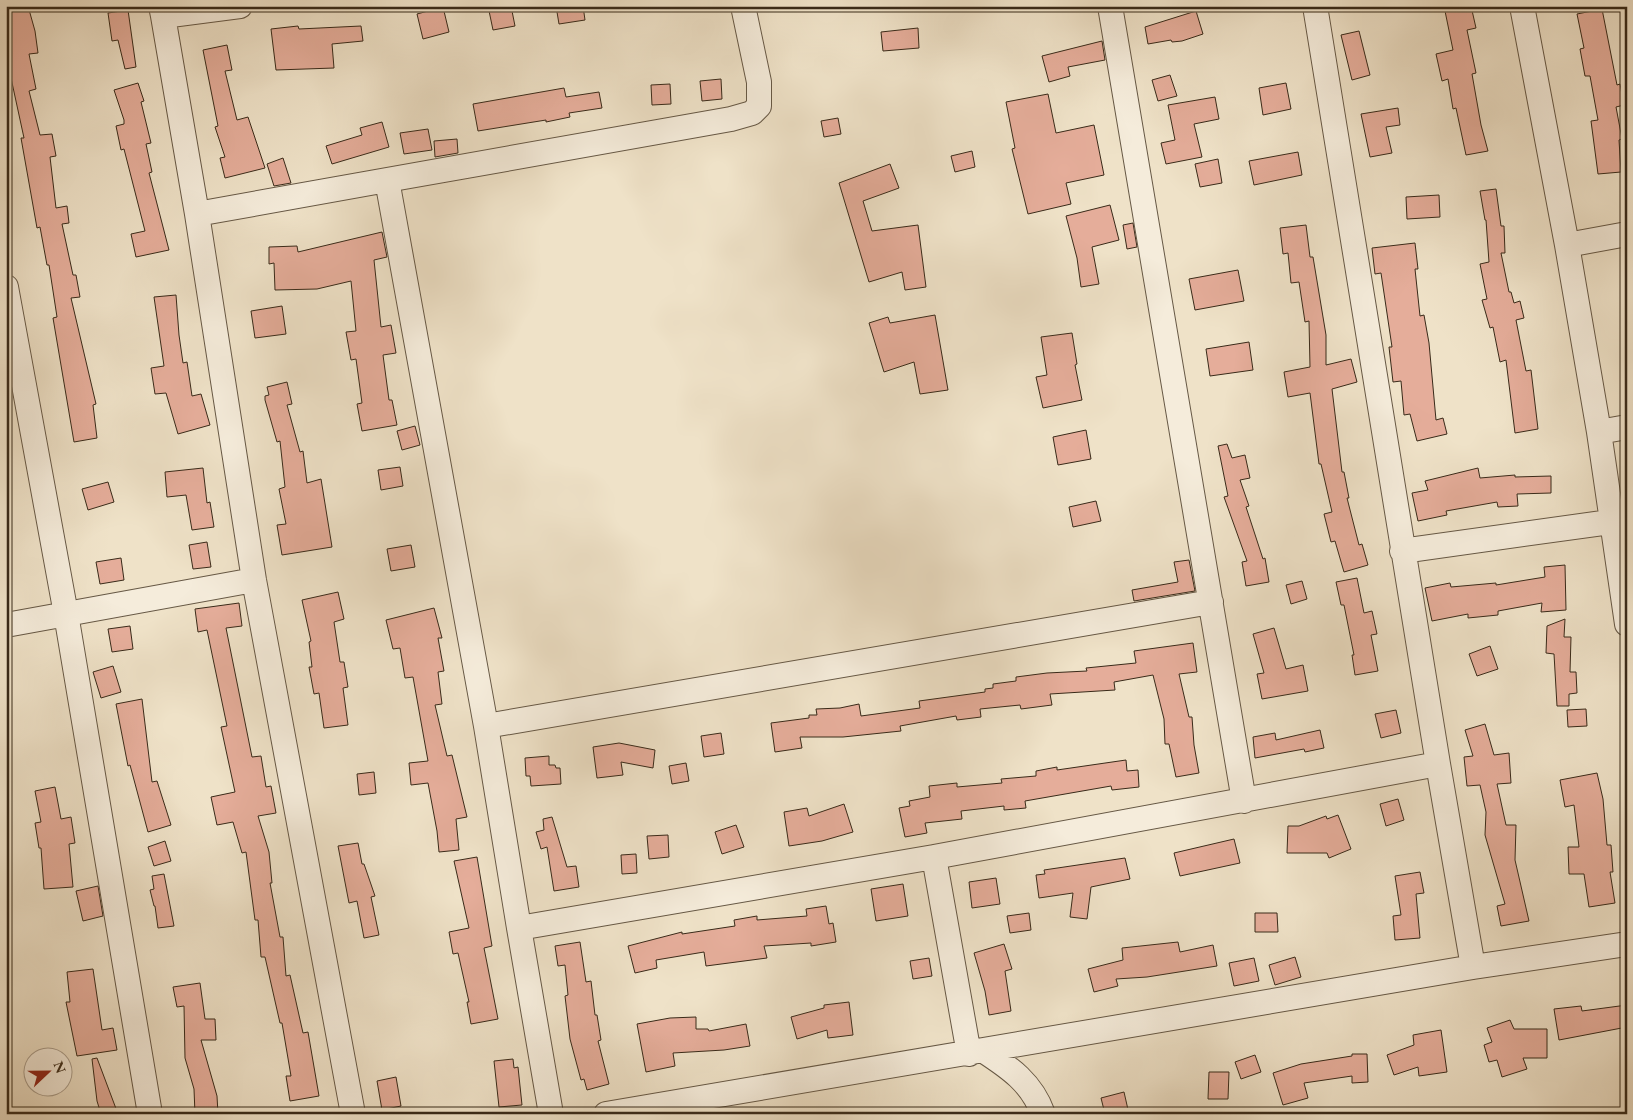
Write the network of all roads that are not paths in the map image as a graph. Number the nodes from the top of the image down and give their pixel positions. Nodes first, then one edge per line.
1 (240, 6) edge
2 (743, 6) edge
3 (1110, 6) edge
4 (1316, 6) edge
5 (1522, 6) edge
6 (162, 11) edge
7 (387, 180) junction
8 (197, 214) junction
9 (1627, 234) edge
10 (1567, 245) junction
11 (6, 287) edge
12 (1627, 427) edge
13 (1599, 432) junction
14 (1610, 522) junction
15 (1402, 551) junction
16 (254, 580) junction
17 (1211, 602) junction
18 (66, 614) junction
19 (1627, 623) edge
20 (6, 625) edge
21 (486, 726) junction
22 (1438, 764) junction
23 (1244, 800) junction
24 (934, 857) junction
25 (519, 928) junction
26 (1627, 944) edge
27 (1473, 967) junction
28 (977, 1052) junction
29 (150, 1114) edge
30 (353, 1114) edge
31 (551, 1114) edge
32 (606, 1114) edge
33 (1043, 1114) edge

1 - 6 street
2 - 7 street
3 - 17 street
4 - 15 street
5 - 10 street
6 - 8 street
7 - 8 street
7 - 21 street
8 - 16 street
9 - 10 street
10 - 13 street
11 - 18 street
12 - 13 street
13 - 14 street
14 - 15 street
14 - 19 street
15 - 22 street
16 - 18 street
16 - 30 street
17 - 21 street
17 - 23 street
18 - 20 street
18 - 29 street
21 - 25 street
22 - 23 street
22 - 27 street
23 - 24 street
24 - 25 street
24 - 28 street
25 - 31 street
26 - 27 street
27 - 28 street
28 - 32 street
28 - 33 street

